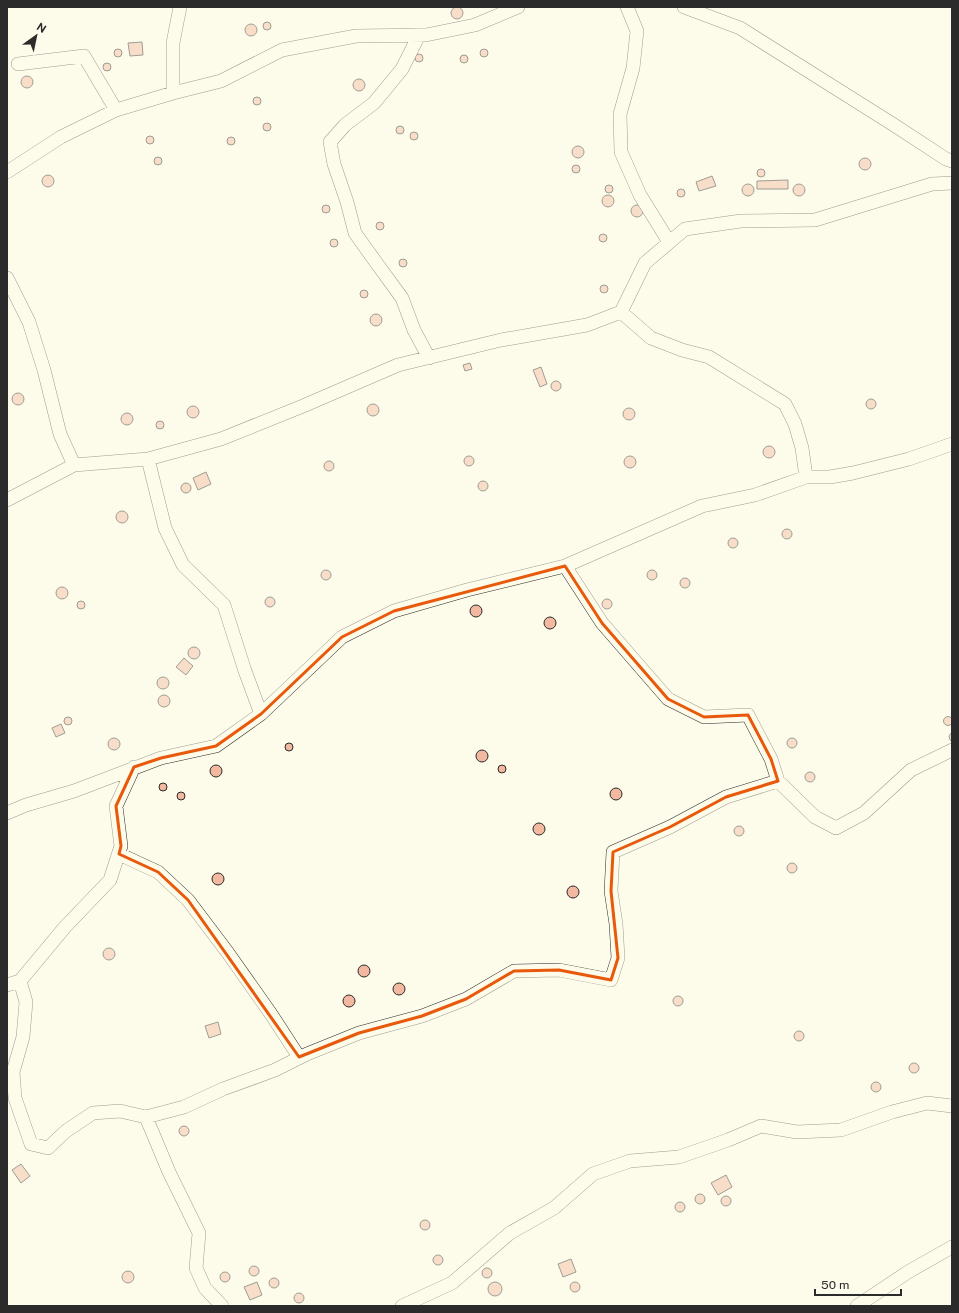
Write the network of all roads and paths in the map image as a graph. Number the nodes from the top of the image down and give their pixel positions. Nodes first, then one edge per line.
1 (180, 7) edge
2 (518, 7) edge
3 (628, 7) edge
4 (684, 7) edge
5 (419, 35) junction
6 (18, 64) dead end
7 (173, 92) junction
8 (116, 110) junction
9 (952, 161) edge
10 (7, 172) edge
11 (952, 183) edge
12 (669, 242) junction
13 (7, 278) edge
14 (621, 312) junction
15 (429, 358) junction
16 (952, 444) edge
17 (148, 459) junction
18 (74, 465) junction
19 (806, 477) junction
20 (7, 500) edge
21 (565, 566) junction
22 (261, 714) junction
23 (952, 750) edge
24 (134, 767) junction
25 (778, 781) junction
26 (7, 813) edge
27 (119, 854) junction
28 (20, 981) junction
29 (7, 985) edge
30 (299, 1058) junction
31 (952, 1106) edge
32 (146, 1117) junction
33 (952, 1247) edge
34 (222, 1306) edge
35 (402, 1306) edge
36 (857, 1306) edge

1 - 7 street
2 - 5 street
3 - 12 street
4 - 9 street
5 - 7 street
5 - 15 street
6 - 8 street
7 - 8 street
8 - 10 street
11 - 12 street
12 - 14 street
13 - 18 street
14 - 15 street
14 - 19 street
15 - 17 street
16 - 19 street
17 - 18 street
17 - 22 street
18 - 20 street
19 - 21 street
21 - 22 street
21 - 25 street
22 - 24 street
23 - 25 street
24 - 26 street
24 - 27 street
25 - 30 street
27 - 28 street
27 - 30 street
28 - 29 street
28 - 32 street
30 - 32 street
31 - 35 street
32 - 34 street
33 - 36 street

